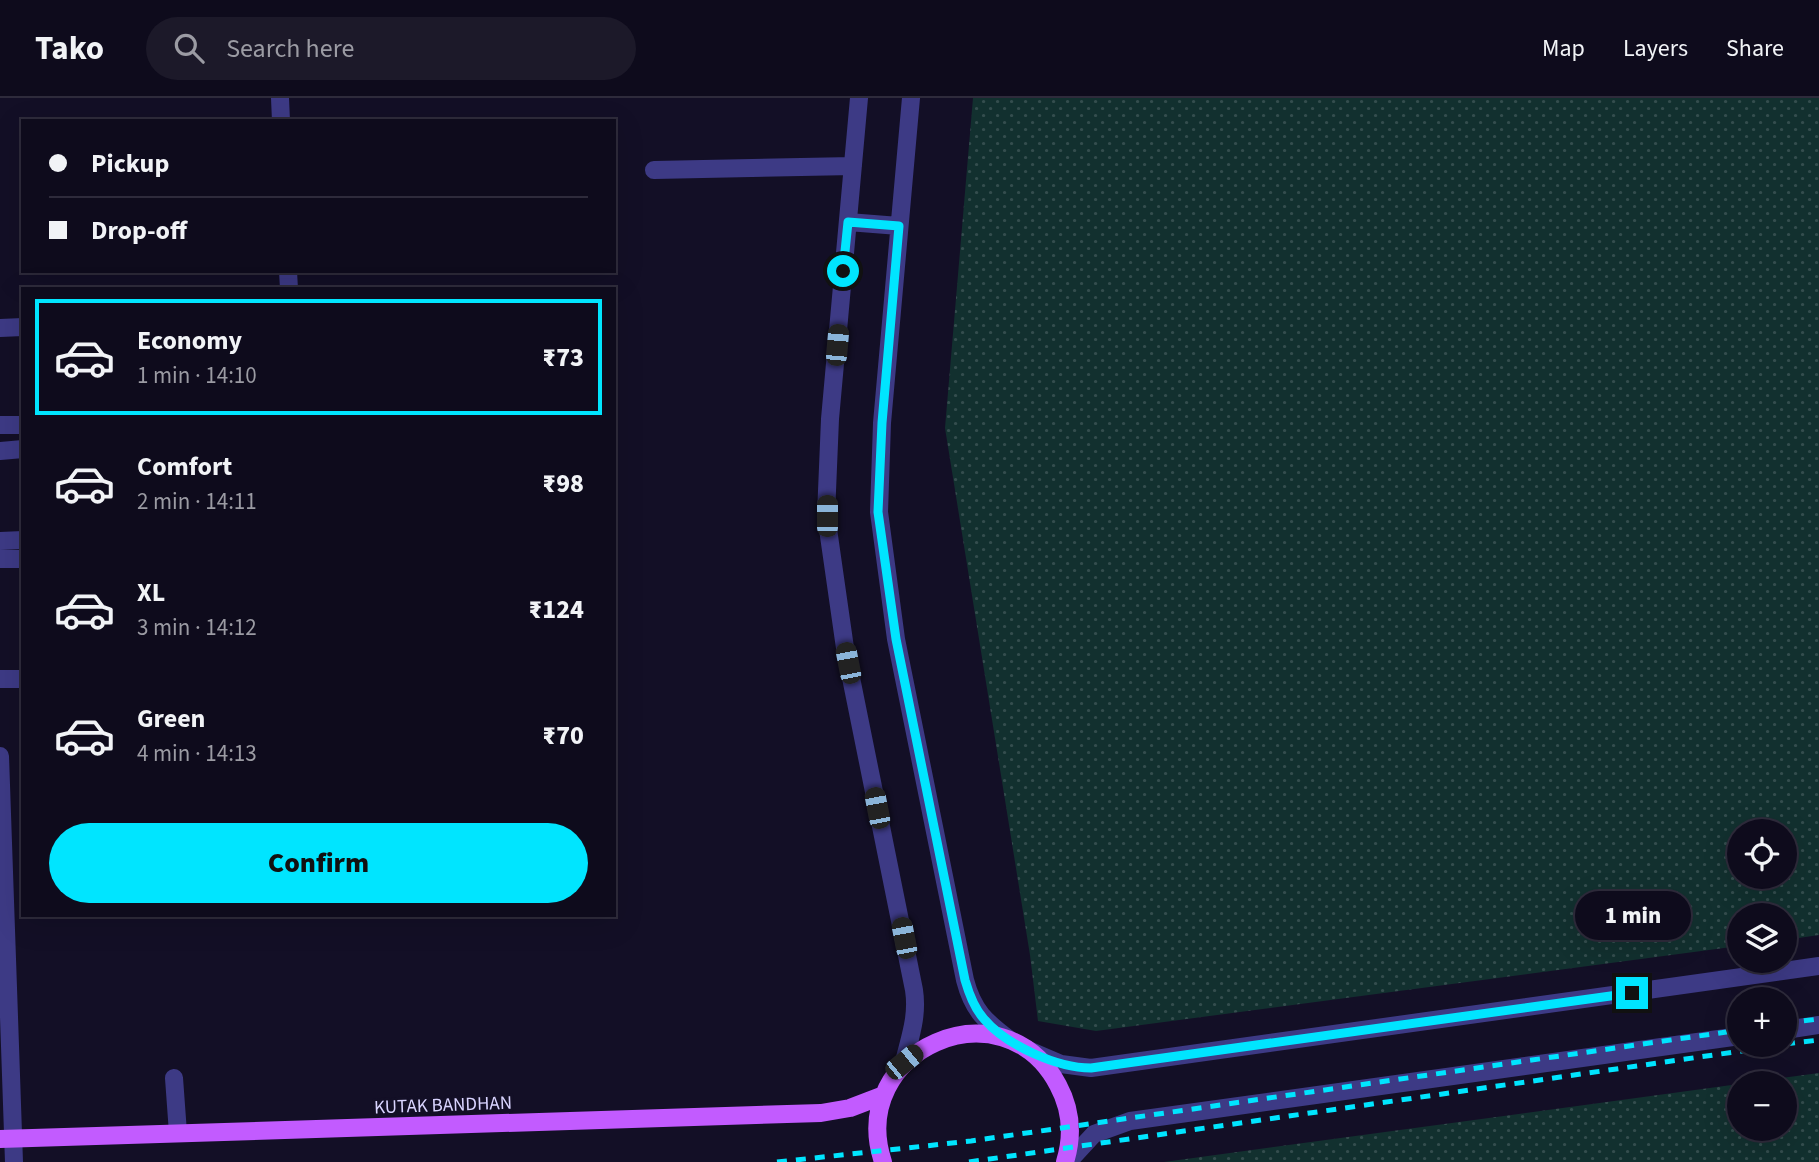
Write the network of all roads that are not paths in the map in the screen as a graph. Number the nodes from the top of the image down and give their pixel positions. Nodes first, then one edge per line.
1 (280, 98) edge
2 (859, 98) edge
3 (911, 98) edge
4 (281, 119) edge
5 (853, 166) junction
6 (654, 170) dead end
7 (848, 222) junction
8 (899, 226) junction
9 (21, 327) edge
10 (0, 328) edge
11 (0, 425) edge
12 (21, 425) edge
13 (21, 449) edge
14 (0, 451) edge
15 (21, 540) edge
16 (0, 541) edge
17 (0, 559) edge
18 (21, 559) edge
19 (0, 679) edge
20 (21, 679) edge
21 (0, 756) edge
22 (2, 866) edge
23 (14, 907) edge
24 (1819, 967) edge
25 (1819, 1025) edge
26 (1797, 1028) edge
27 (1727, 1038) edge
28 (1010, 1040) junction
29 (1026, 1049) junction
30 (904, 1062) junction
31 (174, 1078) dead end
32 (884, 1094) junction
33 (178, 1133) junction
34 (7, 1138) edge
35 (14, 1162) edge
36 (883, 1162) edge
37 (1066, 1162) edge

1 - 4 street
2 - 5 street
3 - 8 street
5 - 6 street
5 - 7 street
7 - 8 street
7 - 30 street
8 - 28 street
9 - 10 street
11 - 12 street
13 - 14 street
15 - 16 street
17 - 18 street
19 - 20 street
21 - 22 street
22 - 23 street
23 - 34 street
24 - 29 street
25 - 26 street
27 - 37 street
28 - 29 main road
28 - 30 main road
29 - 37 main road
30 - 32 main road
31 - 33 street
32 - 33 main road, KUTAK BANDHAN
32 - 36 main road
33 - 34 main road, KUTAK BANDHAN
34 - 35 street

